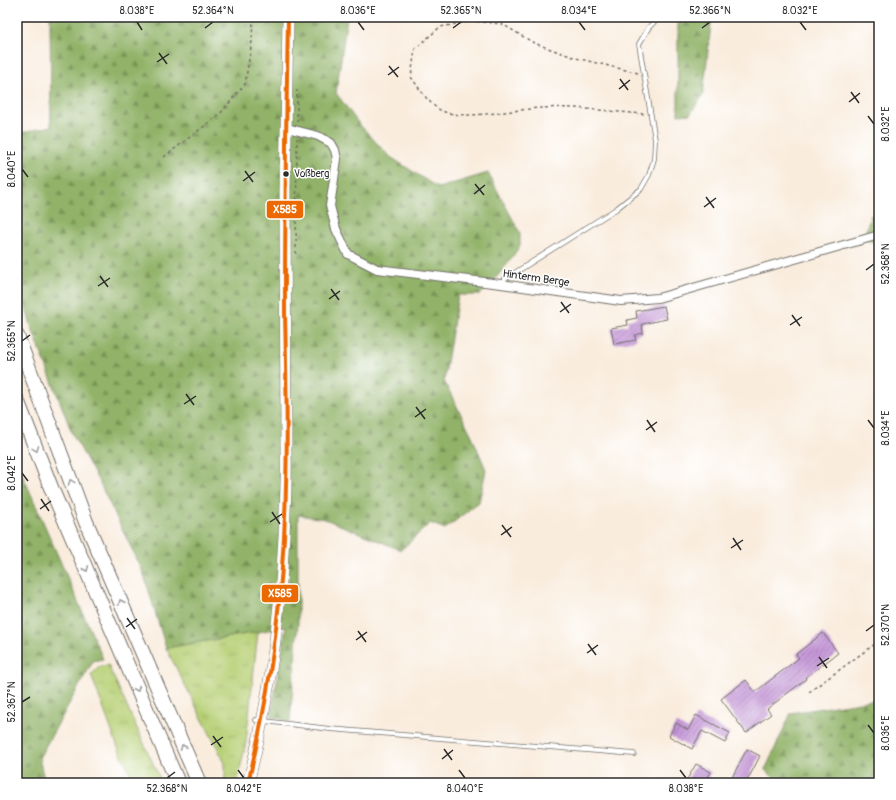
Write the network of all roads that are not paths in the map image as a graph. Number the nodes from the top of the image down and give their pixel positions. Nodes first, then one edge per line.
1 (288, 17) edge
2 (659, 17) edge
3 (287, 128) junction
4 (879, 223) edge
5 (878, 235) edge
6 (501, 284) junction
7 (17, 336) edge
8 (17, 400) edge
9 (259, 720) junction
10 (634, 754) dead end
11 (178, 783) edge
12 (199, 783) edge
13 (248, 783) edge

1 - 3 main road
2 - 6 lane
3 - 6 street, Hinterm Berge
3 - 9 main road
4 - 5 lane
5 - 6 street, Hinterm Berge
12 -> 7 highway
8 -> 11 highway
9 - 10 lane
9 - 13 main road

